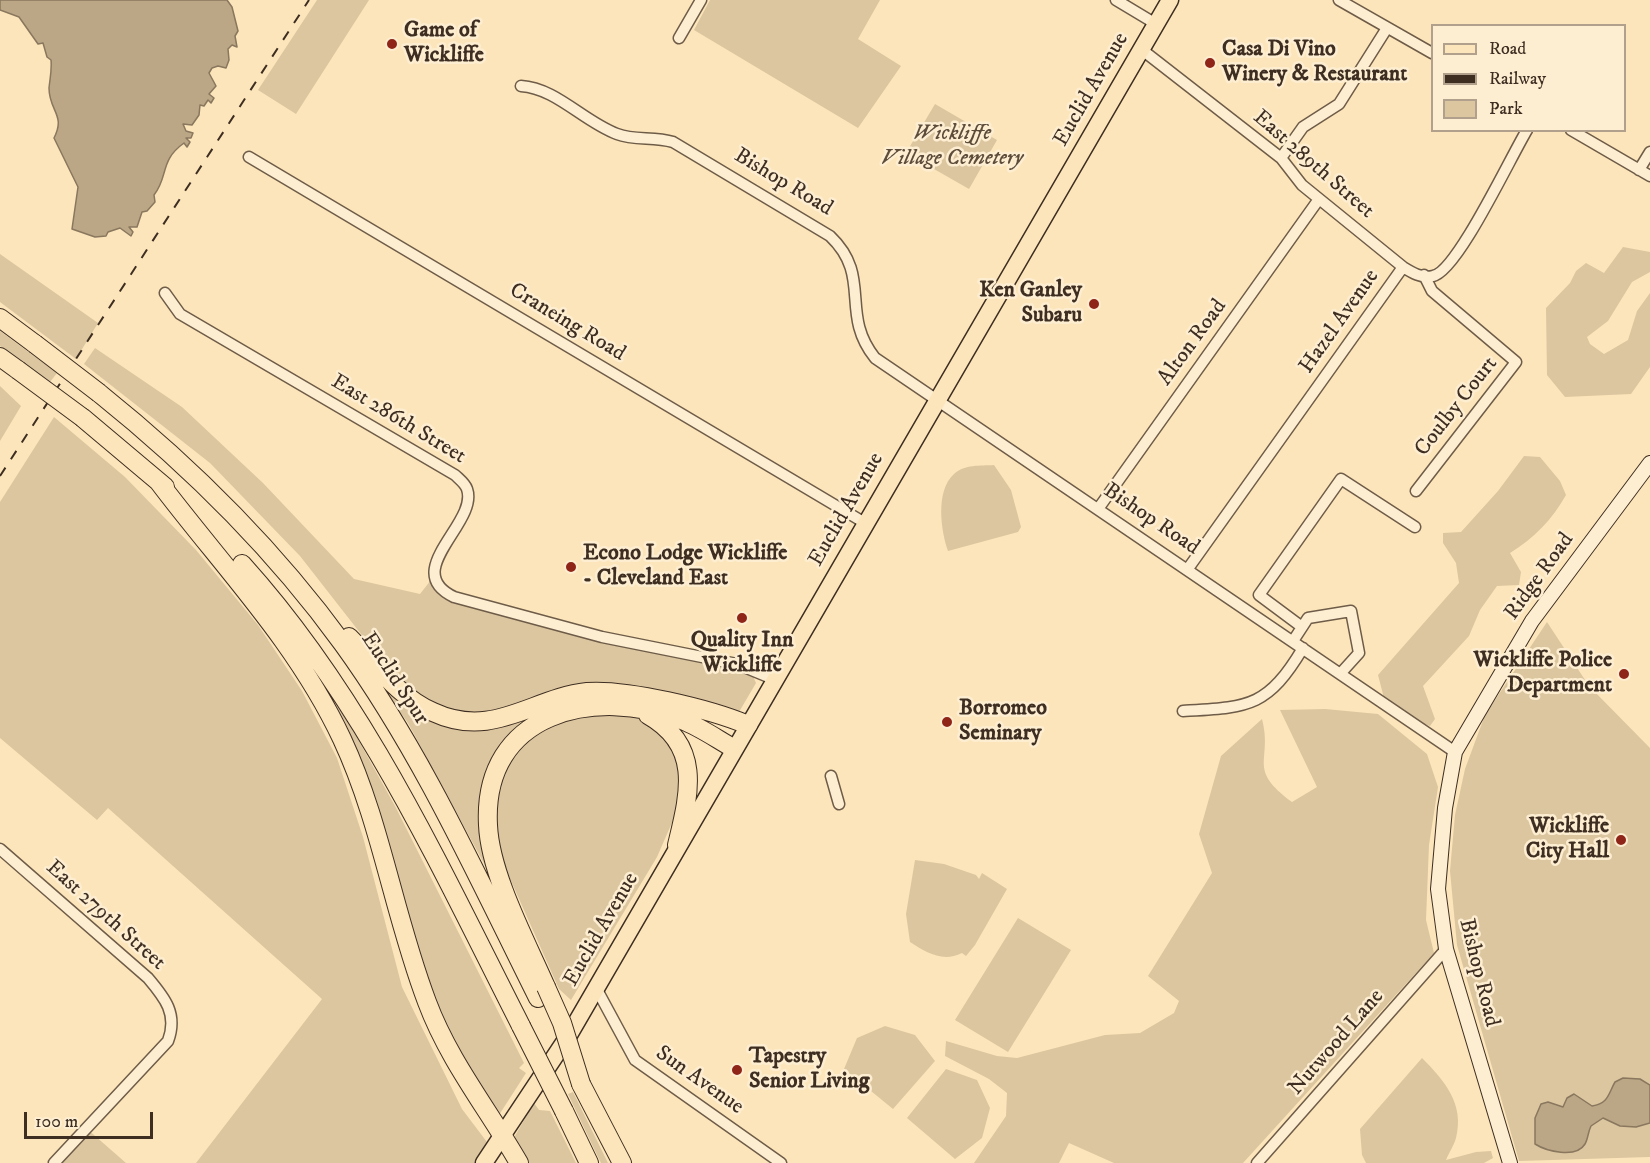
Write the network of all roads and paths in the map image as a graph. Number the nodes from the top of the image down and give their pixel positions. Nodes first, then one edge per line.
1 (701, 0) edge
2 (1116, 0) edge
3 (1170, 0) edge
4 (1339, 0) edge
5 (1156, 24) junction
6 (1387, 28) junction
7 (679, 38) dead end
8 (1141, 49) junction
9 (1431, 52) edge
10 (521, 86) dead end
11 (1526, 132) edge
12 (1574, 132) edge
13 (1650, 152) edge
14 (249, 157) dead end
15 (1281, 158) junction
16 (1640, 170) junction
17 (1650, 176) edge
18 (1319, 200) junction
19 (1403, 267) junction
20 (1424, 275) junction
21 (165, 293) dead end
22 (0, 318) edge
23 (0, 357) edge
24 (937, 397) junction
25 (1650, 463) edge
26 (158, 481) junction
27 (1416, 491) dead end
28 (1098, 509) junction
29 (865, 523) junction
30 (1415, 527) dead end
31 (1187, 570) junction
32 (304, 594) junction
33 (1259, 595) junction
34 (1247, 610) junction
35 (1302, 627) junction
36 (1293, 641) junction
37 (1303, 648) junction
38 (1340, 674) junction
39 (776, 680) junction
40 (638, 710) junction
41 (1183, 711) dead end
42 (748, 725) junction
43 (734, 748) junction
44 (1455, 752) junction
45 (831, 776) dead end
46 (839, 804) dead end
47 (677, 845) junction
48 (0, 849) edge
49 (1446, 949) junction
50 (595, 986) junction
51 (542, 993) junction
52 (502, 1136) junction
53 (54, 1163) edge
54 (484, 1163) edge
55 (519, 1163) edge
56 (590, 1163) edge
57 (622, 1163) edge
58 (781, 1163) edge
59 (1257, 1163) edge
60 (1510, 1163) edge

1 - 7 street
2 - 5 street
3 - 5 main road, Euclid Avenue
4 - 6 street
5 - 8 main road, Euclid Avenue
6 - 9 street
6 - 15 street
8 - 15 street, East 289th Street
8 - 24 main road, Euclid Avenue
10 - 24 street, Bishop Road
11 - 20 street
12 - 16 street
13 - 16 street
14 - 29 street, Craneing Road
15 - 18 street, East 289th Street
16 - 17 street
18 - 19 street, East 289th Street
18 - 28 street, Alton Road
19 - 20 street, Hazel Avenue
19 - 31 street, Hazel Avenue
20 - 27 street, Coulby Court
21 - 39 street, East 286th Street
22 - 32 highway, Euclid Spur, bridge
23 - 26 highway, bridge
24 - 28 street, Bishop Road
24 - 29 main road, Euclid Avenue
25 - 44 main road, Ridge Road
26 - 52 highway
26 - 56 highway, bridge
28 - 31 street, Bishop Road
29 - 39 main road, Euclid Avenue
30 - 33 street
31 - 34 street, Bishop Road
32 - 42 highway
32 - 51 highway, Euclid Spur
33 - 34 street
33 - 35 street
34 - 36 street, Bishop Road
35 - 36 street
35 - 38 street
36 - 37 street, Bishop Road
37 - 38 street, Bishop Road
37 - 41 street
38 - 44 street, Bishop Road
39 - 42 main road, Euclid Avenue
40 - 43 highway
40 - 47 highway
40 - 51 highway
42 - 43 main road, Euclid Avenue
43 - 47 main road, Euclid Avenue
44 - 49 main road, Bishop Road
45 - 46 street
47 - 50 main road, Euclid Avenue
48 - 53 street, East 279th Street
49 - 59 street, Nutwood Lane
49 - 60 main road, Bishop Road
50 - 52 main road, Euclid Avenue
50 - 58 street, Sun Avenue
51 - 57 highway, bridge
52 - 54 main road, Euclid Avenue
52 - 55 highway

